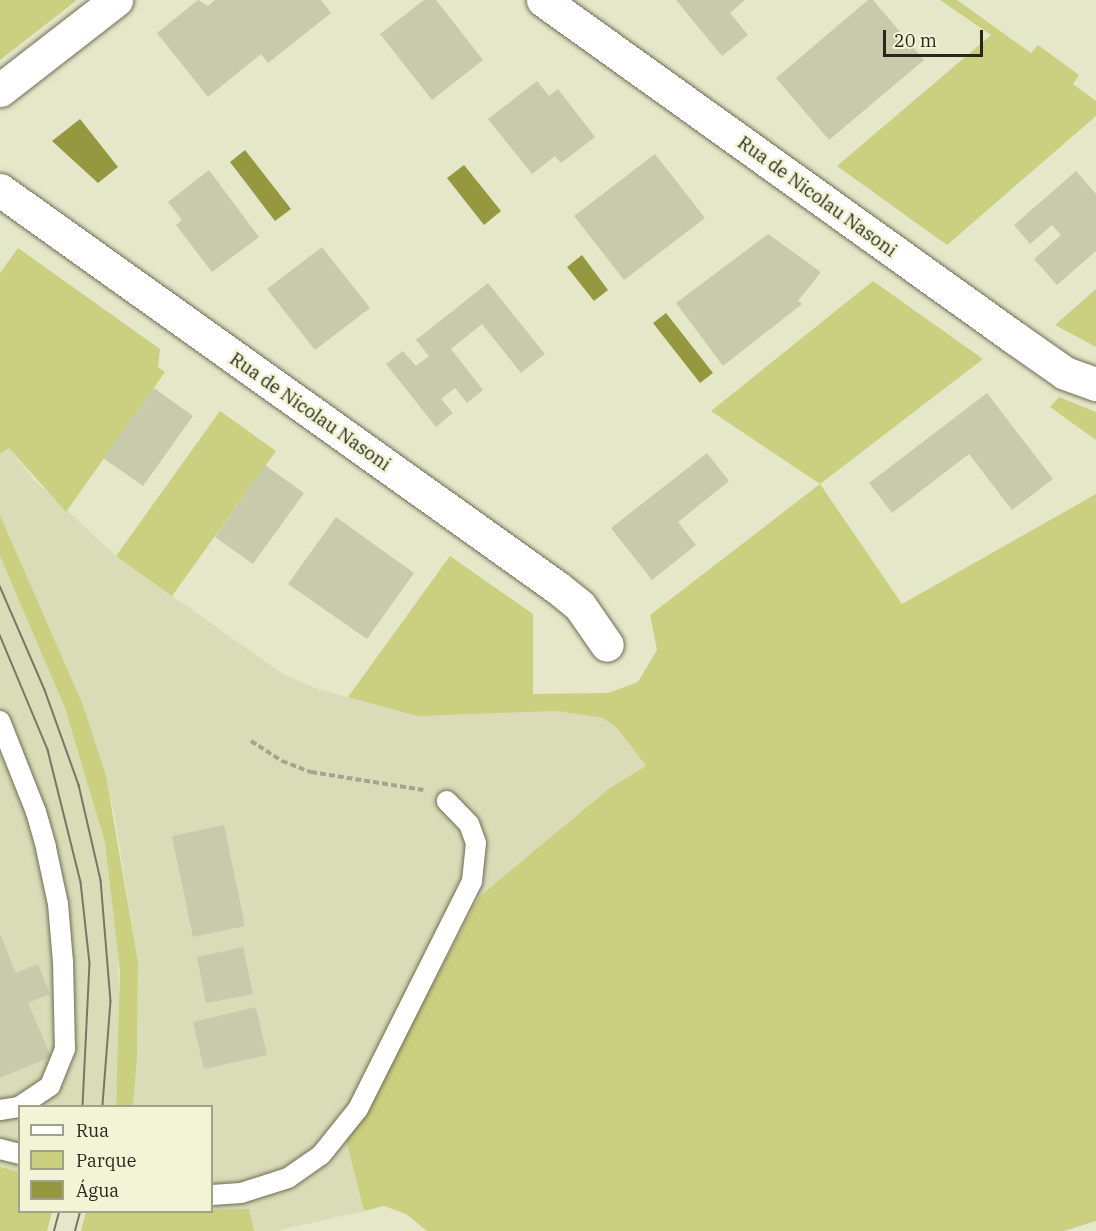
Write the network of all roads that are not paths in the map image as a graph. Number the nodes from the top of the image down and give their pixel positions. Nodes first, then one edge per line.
1 (116, 0) edge
2 (543, 0) edge
3 (0, 90) edge
4 (0, 190) edge
5 (1096, 384) edge
6 (607, 645) dead end
7 (0, 721) edge
8 (447, 801) road end
9 (23, 1105) edge
10 (18, 1107) edge
11 (0, 1110) edge
12 (0, 1149) edge
13 (18, 1154) edge
14 (213, 1195) edge

1 - 3 street
2 - 5 street, Rua de Nicolau Nasoni
4 - 6 street, Rua de Nicolau Nasoni
7 - 9 lane
8 - 14 lane
10 - 11 lane
12 - 13 lane

